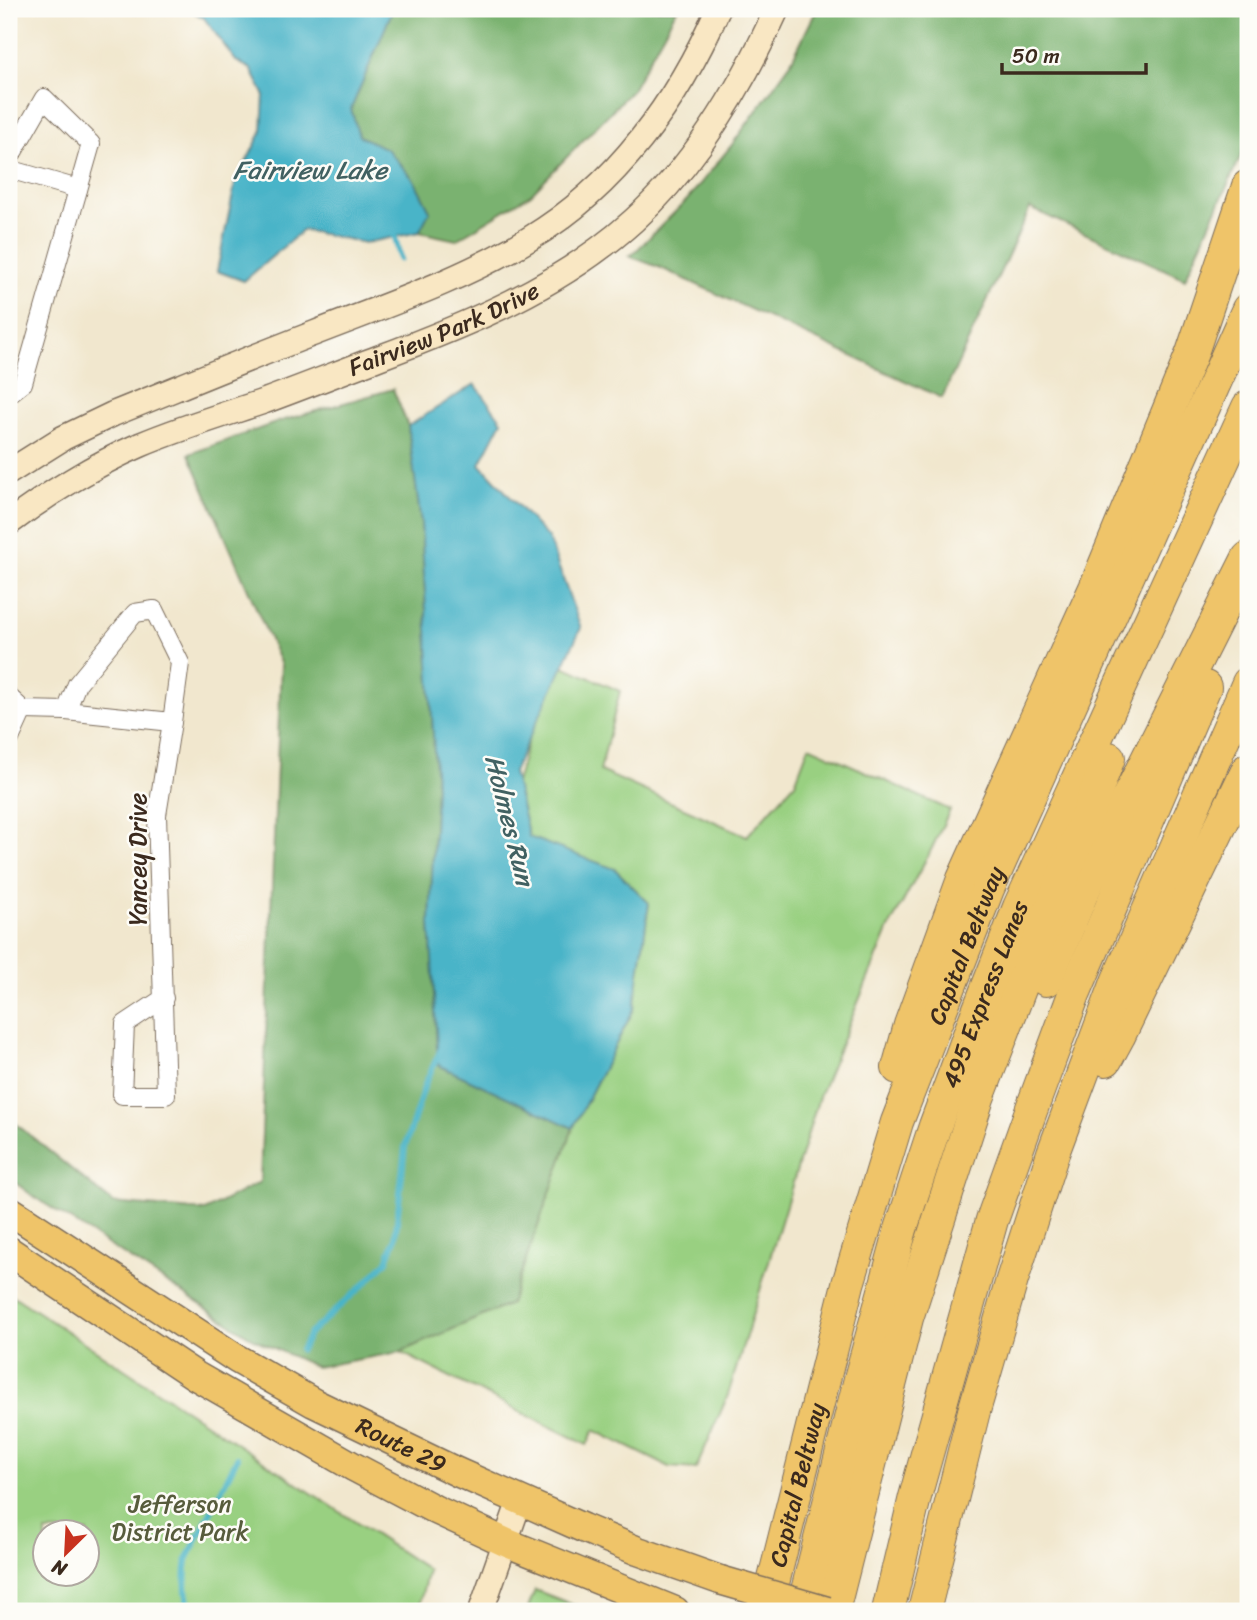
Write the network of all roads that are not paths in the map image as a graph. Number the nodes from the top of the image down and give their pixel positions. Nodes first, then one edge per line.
1 (718, 9) edge
2 (777, 9) edge
3 (9, 159) edge
4 (9, 169) edge
5 (1248, 186) edge
6 (78, 189) junction
7 (1248, 309) edge
8 (9, 394) edge
9 (1248, 407) edge
10 (1224, 459) junction
11 (9, 472) edge
12 (9, 523) edge
13 (1248, 558) edge
14 (1248, 585) edge
15 (1248, 683) edge
16 (9, 697) edge
17 (23, 710) junction
18 (66, 711) junction
19 (172, 722) junction
20 (9, 741) edge
21 (1248, 769) edge
22 (164, 998) junction
23 (1053, 1153) junction
24 (9, 1210) edge
25 (9, 1251) edge
26 (848, 1284) junction
27 (520, 1500) junction
28 (505, 1542) junction
29 (860, 1545) junction
30 (481, 1611) edge
31 (676, 1611) edge
32 (766, 1611) edge
33 (802, 1611) edge
34 (827, 1611) edge
35 (833, 1611) edge
36 (853, 1611) edge
37 (888, 1611) edge
38 (925, 1611) edge

1 - 11 main road, Fairview Park Drive
2 - 12 main road, Fairview Park Drive
3 - 6 street
4 - 6 street
5 - 26 highway
6 - 8 street
7 - 26 highway, Capital Beltway
9 - 10 highway, 495 Express Lanes
10 - 29 highway
10 - 33 highway, 495 Express Lanes
13 - 29 highway
14 - 37 highway
15 - 23 highway
16 - 17 street
17 - 18 street
17 - 20 street
18 - 19 street
18 - 19 street, Yancey Drive
19 - 22 street, Yancey Drive
21 - 23 highway
22 - 22 street, Yancey Drive
23 - 38 highway
24 - 27 main road, Route 29
25 - 28 main road, Route 29
26 - 32 highway, Capital Beltway
27 - 28 main road
27 - 34 main road, Route 29, bridge
28 - 30 main road
28 - 31 main road, Route 29
29 - 35 highway
29 - 36 highway

